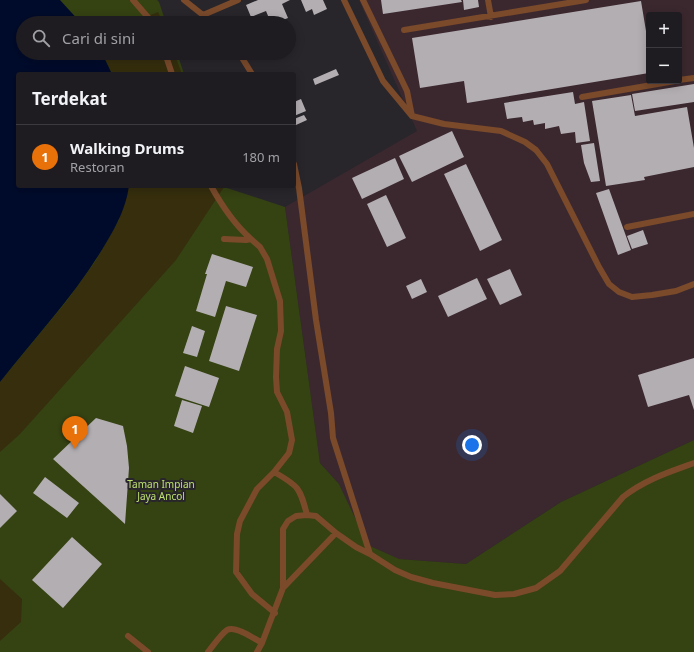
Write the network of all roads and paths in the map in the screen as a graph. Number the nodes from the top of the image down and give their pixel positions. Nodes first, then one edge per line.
1 (134, 0) edge
2 (184, 0) edge
3 (238, 0) edge
4 (344, 0) edge
5 (363, 0) edge
6 (488, 0) edge
7 (586, 0) edge
8 (203, 15) joint
9 (147, 16) edge
10 (491, 17) junction
11 (404, 30) dead end
12 (167, 60) edge
13 (243, 60) edge
14 (171, 72) edge
15 (251, 72) edge
16 (694, 78) edge
17 (682, 80) edge
18 (658, 84) edge
19 (582, 97) dead end
20 (412, 116) junction
21 (296, 174) edge
22 (212, 188) edge
23 (694, 214) edge
24 (627, 227) dead end
25 (224, 239) dead end
26 (251, 239) junction
27 (694, 284) edge
28 (694, 463) edge
29 (274, 472) junction
30 (307, 515) junction
31 (336, 533) junction
32 (370, 554) junction
33 (283, 588) junction
34 (275, 613) junction
35 (128, 636) dead end
36 (262, 643) junction
37 (148, 652) edge
38 (208, 652) edge
39 (257, 652) edge

1 - 9 lane
2 - 8 lane
3 - 8 lane
4 - 20 lane
5 - 20 lane
6 - 10 lane
7 - 10 lane
10 - 11 lane
12 - 14 lane
13 - 15 lane
16 - 17 lane
18 - 19 lane
20 - 27 lane
21 - 32 lane
22 - 26 lane
23 - 24 lane
25 - 26 lane
26 - 29 lane
28 - 32 lane
29 - 30 lane
29 - 34 lane
30 - 31 lane
30 - 33 lane
31 - 32 lane
31 - 33 lane
33 - 34 lane
34 - 36 lane
35 - 37 lane
36 - 38 lane
36 - 39 lane

